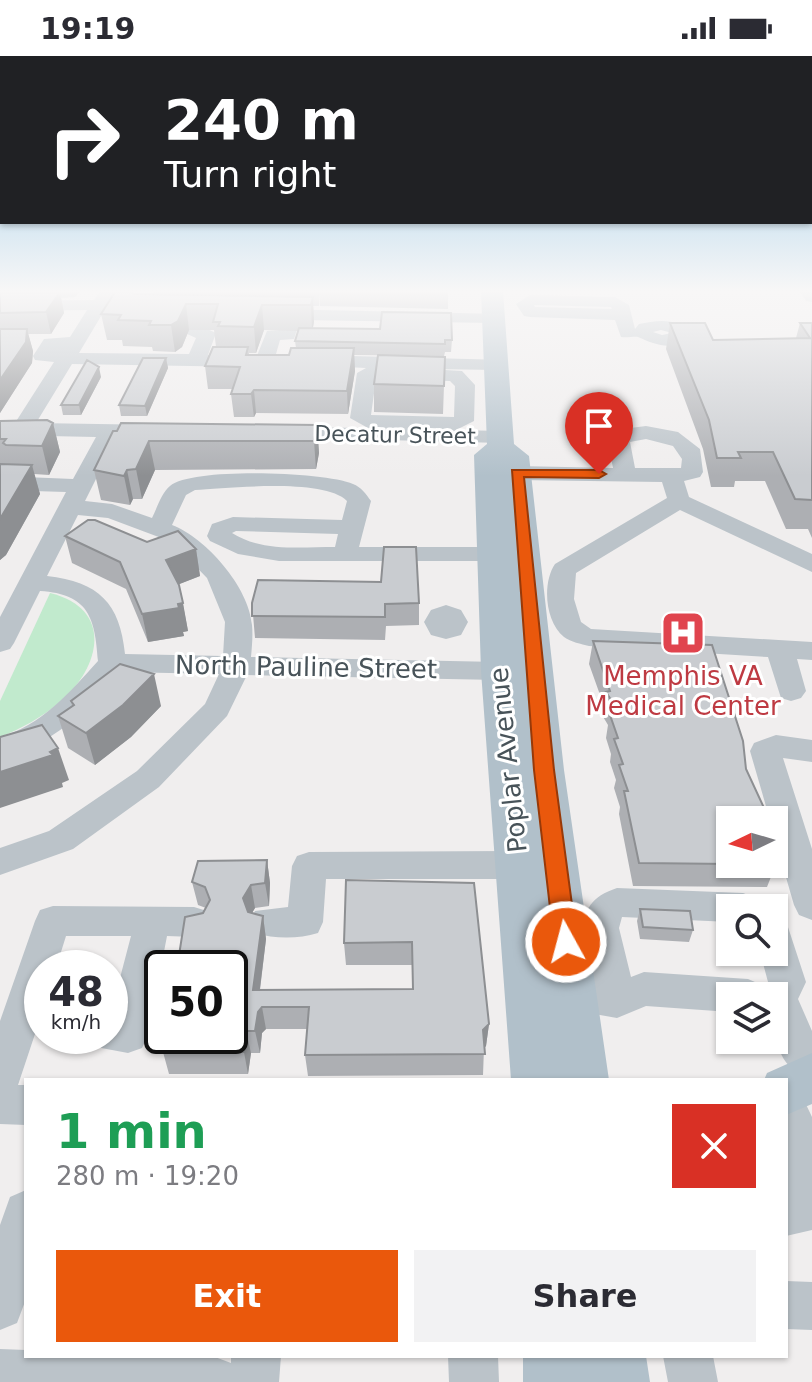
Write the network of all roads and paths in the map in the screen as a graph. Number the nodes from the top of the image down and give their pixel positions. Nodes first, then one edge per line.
1 (70, 353) joint
2 (278, 353) edge
3 (499, 353) edge
4 (198, 355) joint
5 (281, 362) junction
6 (499, 364) junction
7 (368, 368) junction
8 (458, 374) junction
9 (270, 417) dead end
10 (360, 418) junction
11 (0, 429) edge
12 (22, 429) junction
13 (110, 430) junction
14 (187, 432) edge
15 (249, 433) edge
16 (341, 434) junction
17 (506, 452) junction
18 (625, 475) junction
19 (0, 483) edge
20 (332, 486) junction
21 (675, 488) junction
22 (74, 497) junction
23 (352, 527) junction
24 (158, 529) junction
25 (345, 554) junction
26 (492, 554) junction
27 (810, 568) edge
28 (30, 583) junction
29 (0, 643) edge
30 (780, 648) junction
31 (812, 651) edge
32 (112, 663) junction
33 (237, 666) junction
34 (499, 671) junction
35 (791, 691) dead end
36 (0, 748) edge
37 (812, 751) edge
38 (0, 862) edge
39 (518, 865) junction
40 (812, 905) edge
41 (716, 907) edge
42 (152, 921) junction
43 (194, 922) edge
44 (268, 922) dead end
45 (47, 950) edge
46 (716, 994) edge
47 (573, 1000) junction
48 (617, 1001) junction
49 (788, 1031) edge
50 (128, 1035) edge
51 (24, 1042) edge
52 (812, 1062) edge
53 (812, 1077) edge
54 (537, 1078) edge
55 (583, 1078) edge
56 (0, 1080) edge
57 (788, 1089) edge
58 (0, 1104) edge
59 (24, 1105) edge
60 (788, 1112) edge
61 (788, 1161) edge
62 (812, 1165) edge
63 (24, 1220) edge
64 (799, 1220) edge
65 (788, 1305) edge
66 (0, 1306) edge
67 (812, 1306) edge
68 (256, 1358) edge
69 (473, 1358) edge
70 (554, 1358) edge
71 (615, 1358) edge
72 (688, 1358) edge
73 (0, 1374) edge
74 (215, 1382) edge
75 (254, 1382) edge
76 (474, 1382) edge
77 (555, 1382) edge
78 (618, 1382) edge
79 (693, 1382) edge

1 - 4 street
1 - 12 street
2 - 5 street
3 - 6 main road, Poplar Avenue
4 - 5 street
5 - 7 street
6 - 8 street
6 - 17 main road, Poplar Avenue
7 - 8 street
7 - 10 street
8 - 10 street
9 - 10 street
11 - 12 street
12 - 13 street
13 - 14 street
13 - 22 street
15 - 16 street, Decatur Street
16 - 17 street, Decatur Street
16 - 20 street
17 - 18 street, Decatur Street
17 - 26 main road, Poplar Avenue
17 - 47 main road, Poplar Avenue
18 - 21 street
18 - 21 street
19 - 22 street
20 - 23 street
20 - 24 street
21 - 27 street
21 - 30 street
22 - 24 street
22 - 28 street
23 - 25 street
23 - 25 street
24 - 33 street
25 - 26 street
26 - 34 main road, Poplar Avenue
28 - 29 street
28 - 32 street
30 - 31 street
30 - 35 street
32 - 33 street, North Pauline Street
32 - 36 street
33 - 34 street, North Pauline Street
33 - 38 street
34 - 39 main road, Poplar Avenue
37 - 40 street
39 - 44 street
39 - 54 main road, Poplar Avenue
41 - 48 street
42 - 43 street
42 - 45 street
42 - 50 street
46 - 48 street
47 - 48 street
47 - 55 main road, Poplar Avenue
49 - 52 street
51 - 56 street
53 - 57 main road
58 - 59 street
60 - 62 street
61 - 64 street
63 - 66 street
65 - 67 street
68 - 75 street
69 - 76 street
70 - 77 main road
71 - 78 main road
72 - 79 street
73 - 74 street

